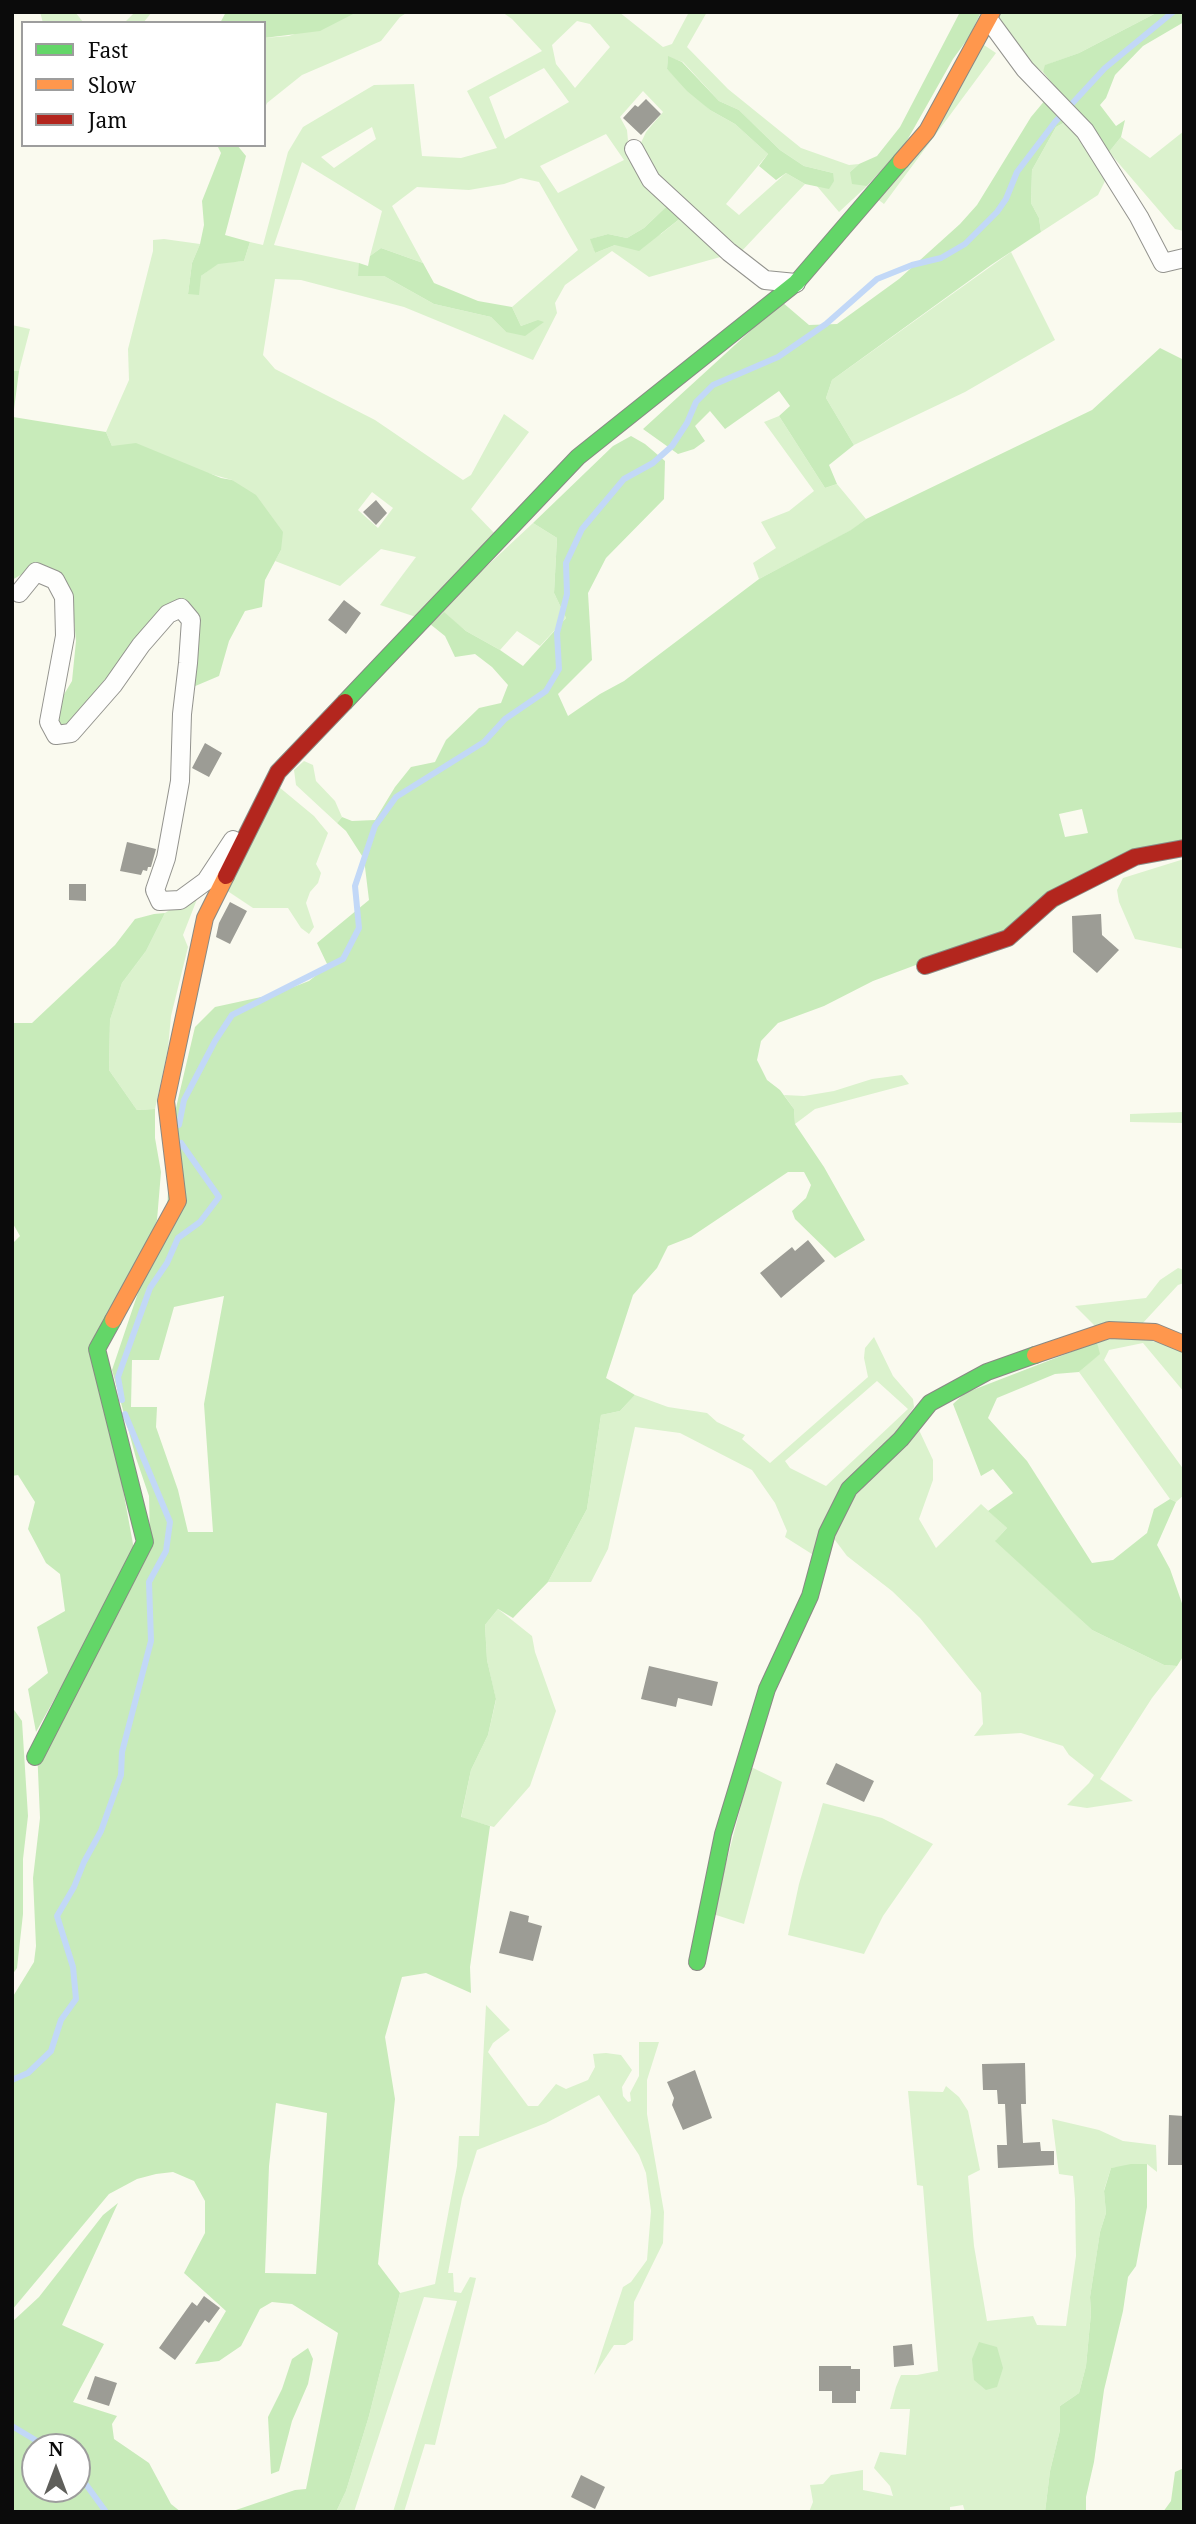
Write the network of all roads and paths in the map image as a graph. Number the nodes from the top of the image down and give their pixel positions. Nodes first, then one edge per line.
1 (990, 16) edge
2 (634, 149) dead end
3 (1184, 258) edge
4 (796, 283) junction
5 (19, 593) dead end
6 (278, 772) junction
7 (1184, 848) edge
8 (925, 966) dead end
9 (1184, 1344) edge
10 (35, 1757) dead end
11 (697, 1962) dead end

1 - 3 street
1 - 4 street
2 - 4 street
4 - 6 street
5 - 6 street
6 - 10 street
7 - 8 street
9 - 11 street

